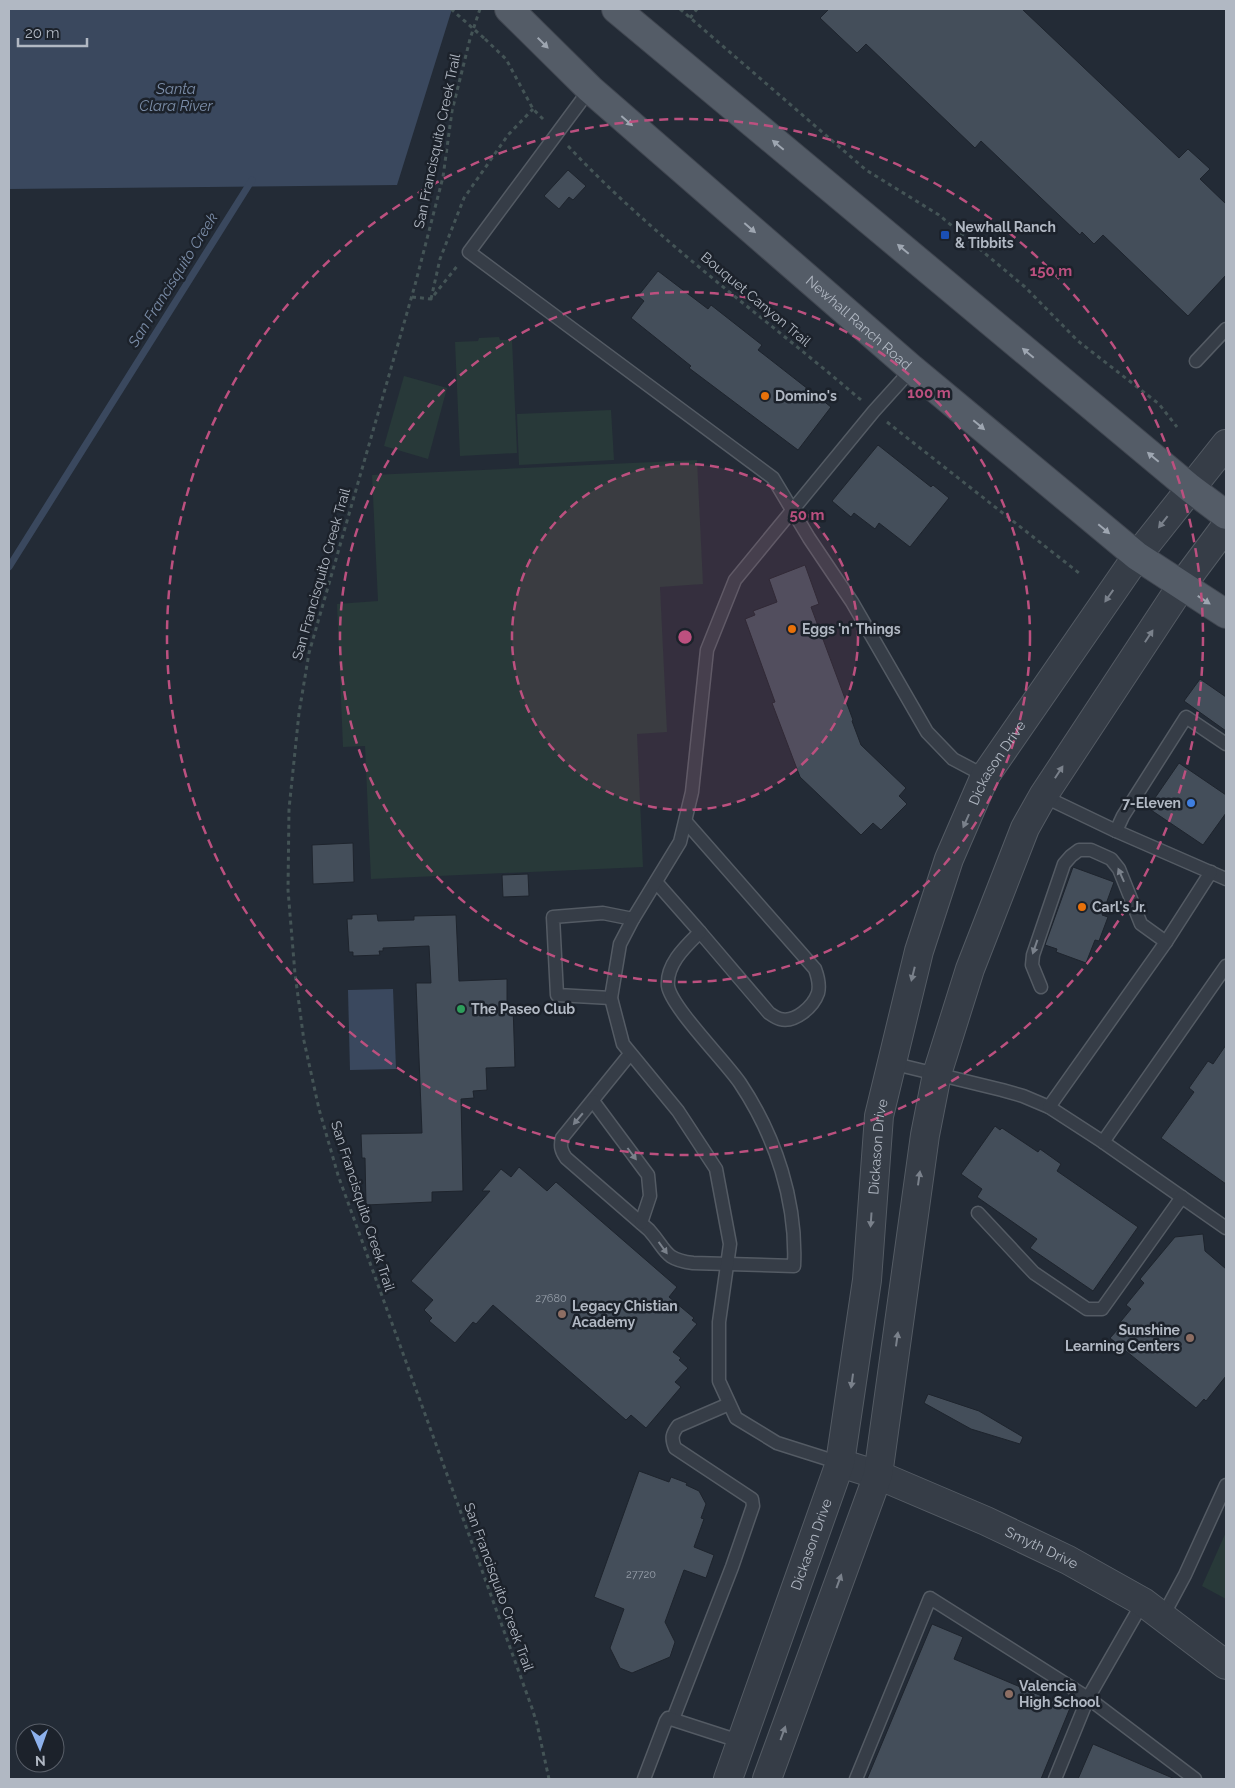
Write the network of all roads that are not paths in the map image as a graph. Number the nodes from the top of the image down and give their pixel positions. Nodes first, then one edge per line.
1 (509, 9) edge
2 (616, 9) edge
3 (590, 89) junction
4 (1226, 328) edge
5 (1196, 361) dead end
6 (912, 369) junction
7 (1226, 444) edge
8 (1190, 488) junction
9 (792, 510) junction
10 (1226, 515) edge
11 (1226, 526) edge
12 (1137, 556) junction
13 (1182, 585) junction
14 (1226, 614) edge
15 (1226, 744) edge
16 (985, 776) junction
17 (1043, 796) junction
18 (686, 822) junction
19 (1116, 831) junction
20 (1212, 872) junction
21 (1226, 878) edge
22 (656, 882) junction
23 (633, 919) junction
24 (700, 932) junction
25 (1166, 942) junction
26 (1226, 966) edge
27 (1041, 987) dead end
28 (611, 998) junction
29 (630, 1054) junction
30 (891, 1063) junction
31 (937, 1074) junction
32 (593, 1101) junction
33 (1049, 1107) junction
34 (1103, 1142) junction
35 (1182, 1197) junction
36 (978, 1214) dead end
37 (641, 1223) junction
38 (1226, 1227) edge
39 (727, 1264) junction
40 (729, 1404) junction
41 (840, 1463) junction
42 (878, 1475) junction
43 (1226, 1485) edge
44 (1153, 1609) junction
45 (1226, 1665) edge
46 (1088, 1698) junction
47 (673, 1719) junction
48 (742, 1742) junction
49 (644, 1779) edge
50 (728, 1779) edge
51 (767, 1779) edge
52 (856, 1779) edge
53 (1055, 1779) edge
54 (1195, 1779) edge

1 -> 3 main road, Newhall Ranch Road
8 -> 2 main road
3 -> 6 main road, Newhall Ranch Road
3 - 9 lane
4 - 5 lane
6 - 9 lane
6 -> 12 main road, Newhall Ranch Road
7 - 8 street, Dickason Drive
8 - 10 main road
8 -> 12 street, Dickason Drive
9 - 16 lane
9 - 18 lane
11 - 13 street
12 - 13 main road, Newhall Ranch Road
12 -> 16 street, Dickason Drive
13 -> 14 main road, Newhall Ranch Road
17 -> 13 street
15 - 19 lane
16 -> 30 street, Dickason Drive
17 - 19 lane
17 - 31 street
18 - 22 lane
18 - 24 lane
19 - 20 lane
20 - 21 lane
20 - 25 lane
22 - 23 lane
22 - 24 lane
23 - 28 lane
23 - 28 lane
24 - 39 lane
25 -> 27 lane
25 - 33 lane
26 - 34 lane
28 - 29 lane
29 - 32 lane
29 - 39 lane
30 - 31 lane
30 -> 41 street, Dickason Drive
31 - 33 lane
42 -> 31 street
32 -> 37 lane
32 -> 37 lane
33 - 34 lane
34 - 35 lane
35 - 36 lane
35 - 38 lane
37 -> 39 lane
39 - 40 lane
40 - 41 lane
40 - 47 lane
41 - 42 street, Smyth Drive
41 - 48 street, Dickason Drive
42 - 44 street, Smyth Drive
51 -> 42 street
43 - 44 lane
44 - 45 street, Smyth Drive
44 - 46 lane
46 - 52 lane
46 - 53 lane
46 - 54 lane
47 - 48 lane
47 - 49 lane
48 - 50 street, Dickason Drive

